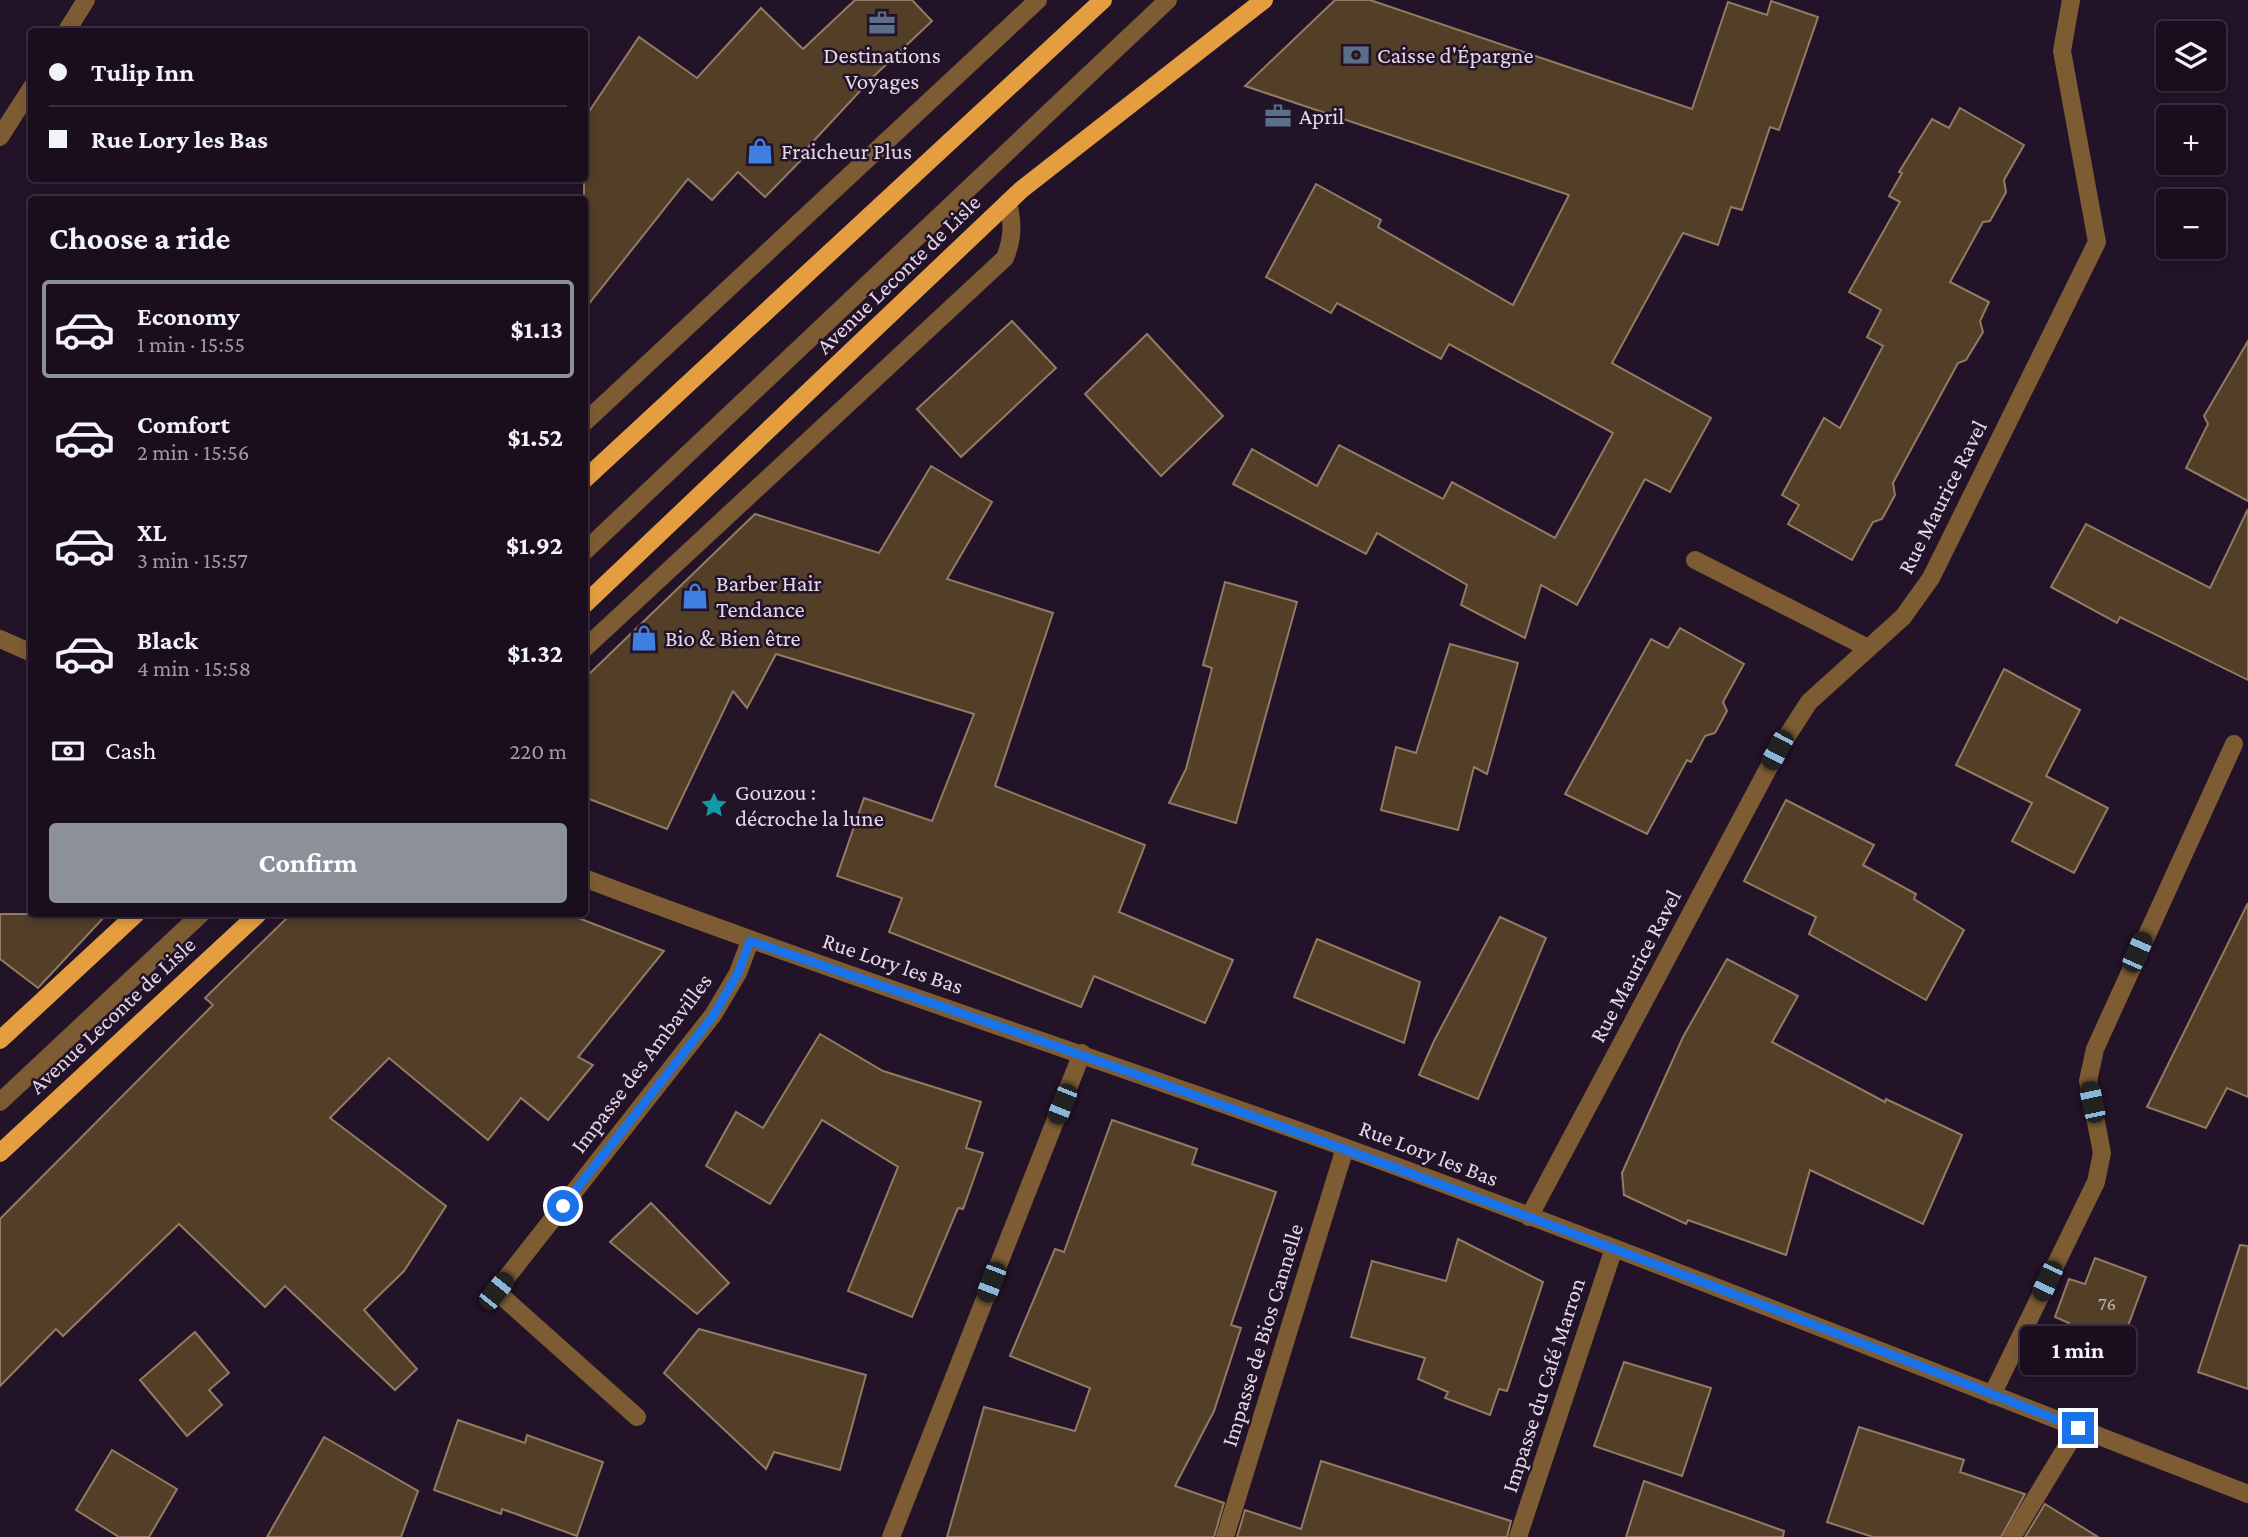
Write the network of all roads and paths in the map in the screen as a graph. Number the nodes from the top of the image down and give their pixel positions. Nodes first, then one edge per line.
1 (86, 0) edge
2 (1038, 0) edge
3 (1103, 0) edge
4 (1168, 0) edge
5 (1264, 0) edge
6 (2071, 0) edge
7 (68, 28) edge
8 (28, 93) edge
9 (0, 137) edge
10 (1008, 202) junction
11 (588, 419) edge
12 (588, 476) edge
13 (588, 548) edge
14 (1695, 560) dead end
15 (588, 601) edge
16 (0, 639) edge
17 (588, 645) edge
18 (1868, 648) junction
19 (28, 651) edge
20 (2234, 744) dead end
21 (588, 880) edge
22 (133, 917) edge
23 (198, 917) edge
24 (255, 917) edge
25 (750, 941) junction
26 (0, 1040) edge
27 (1082, 1053) junction
28 (0, 1102) edge
29 (1345, 1148) junction
30 (0, 1153) edge
31 (1529, 1217) junction
32 (1614, 1248) junction
33 (1992, 1395) junction
34 (637, 1417) dead end
35 (2078, 1428) junction
36 (2248, 1494) edge
37 (891, 1537) edge
38 (1226, 1537) edge
39 (1518, 1537) edge
40 (2012, 1537) edge

1 - 7 street
2 - 11 street
3 - 12 main road
4 - 13 street, Avenue Leconte de Lisle
5 - 10 main road, Avenue Leconte de Lisle
6 - 18 street, Rue Maurice Ravel
8 - 9 street
10 - 15 main road, Avenue Leconte de Lisle
10 - 17 street
14 - 18 street
16 - 19 street
18 - 31 street, Rue Maurice Ravel
20 - 33 street
21 - 25 street, Rue Lory les Bas
22 - 26 main road
23 - 28 street, Avenue Leconte de Lisle
24 - 30 main road, Avenue Leconte de Lisle
25 - 27 street, Rue Lory les Bas
25 - 34 street, Impasse des Ambavilles
27 - 29 street, Rue Lory les Bas
27 - 37 street
29 - 31 street, Rue Lory les Bas
29 - 38 street, Impasse de Bios Cannelle
31 - 32 street, Rue Lory les Bas
32 - 33 street, Rue Lory les Bas
32 - 39 street, Impasse du Café Marron
33 - 35 street, Rue Lory les Bas
35 - 36 street, Rue Lory les Bas
35 - 40 street

